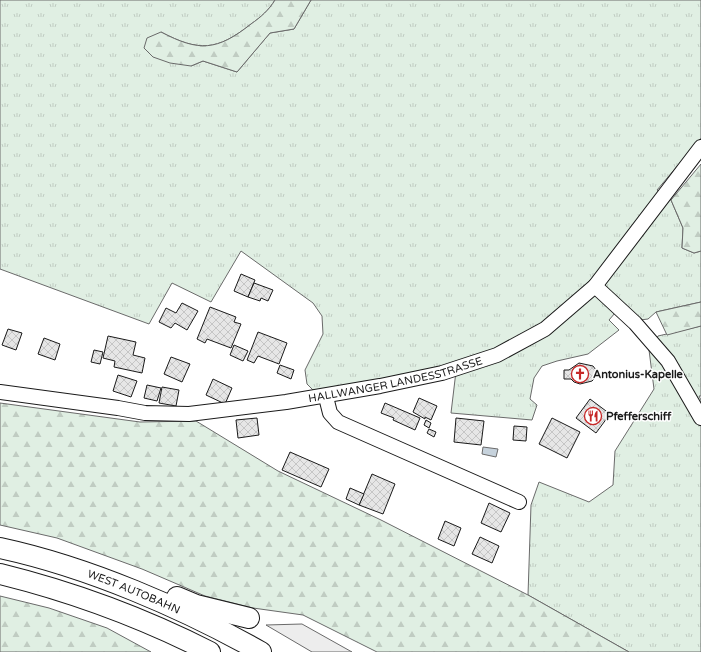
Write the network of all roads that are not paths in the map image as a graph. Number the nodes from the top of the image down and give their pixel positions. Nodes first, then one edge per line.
1 (701, 147) edge
2 (594, 286) junction
3 (0, 392) edge
4 (326, 397) junction
5 (701, 418) edge
6 (519, 502) dead end
7 (0, 548) edge
8 (0, 574) edge
9 (155, 599) junction
10 (249, 618) dead end
11 (210, 652) edge
12 (261, 652) edge

1 - 2 street, HALLWANGER LANDESSTRASSE
2 - 4 street, HALLWANGER LANDESSTRASSE
2 - 5 street
3 - 4 street, HALLWANGER LANDESSTRASSE
4 - 6 street
7 - 9 highway, WEST AUTOBAHN
8 - 11 highway, WEST AUTOBAHN
9 - 10 highway
9 - 12 highway, WEST AUTOBAHN

